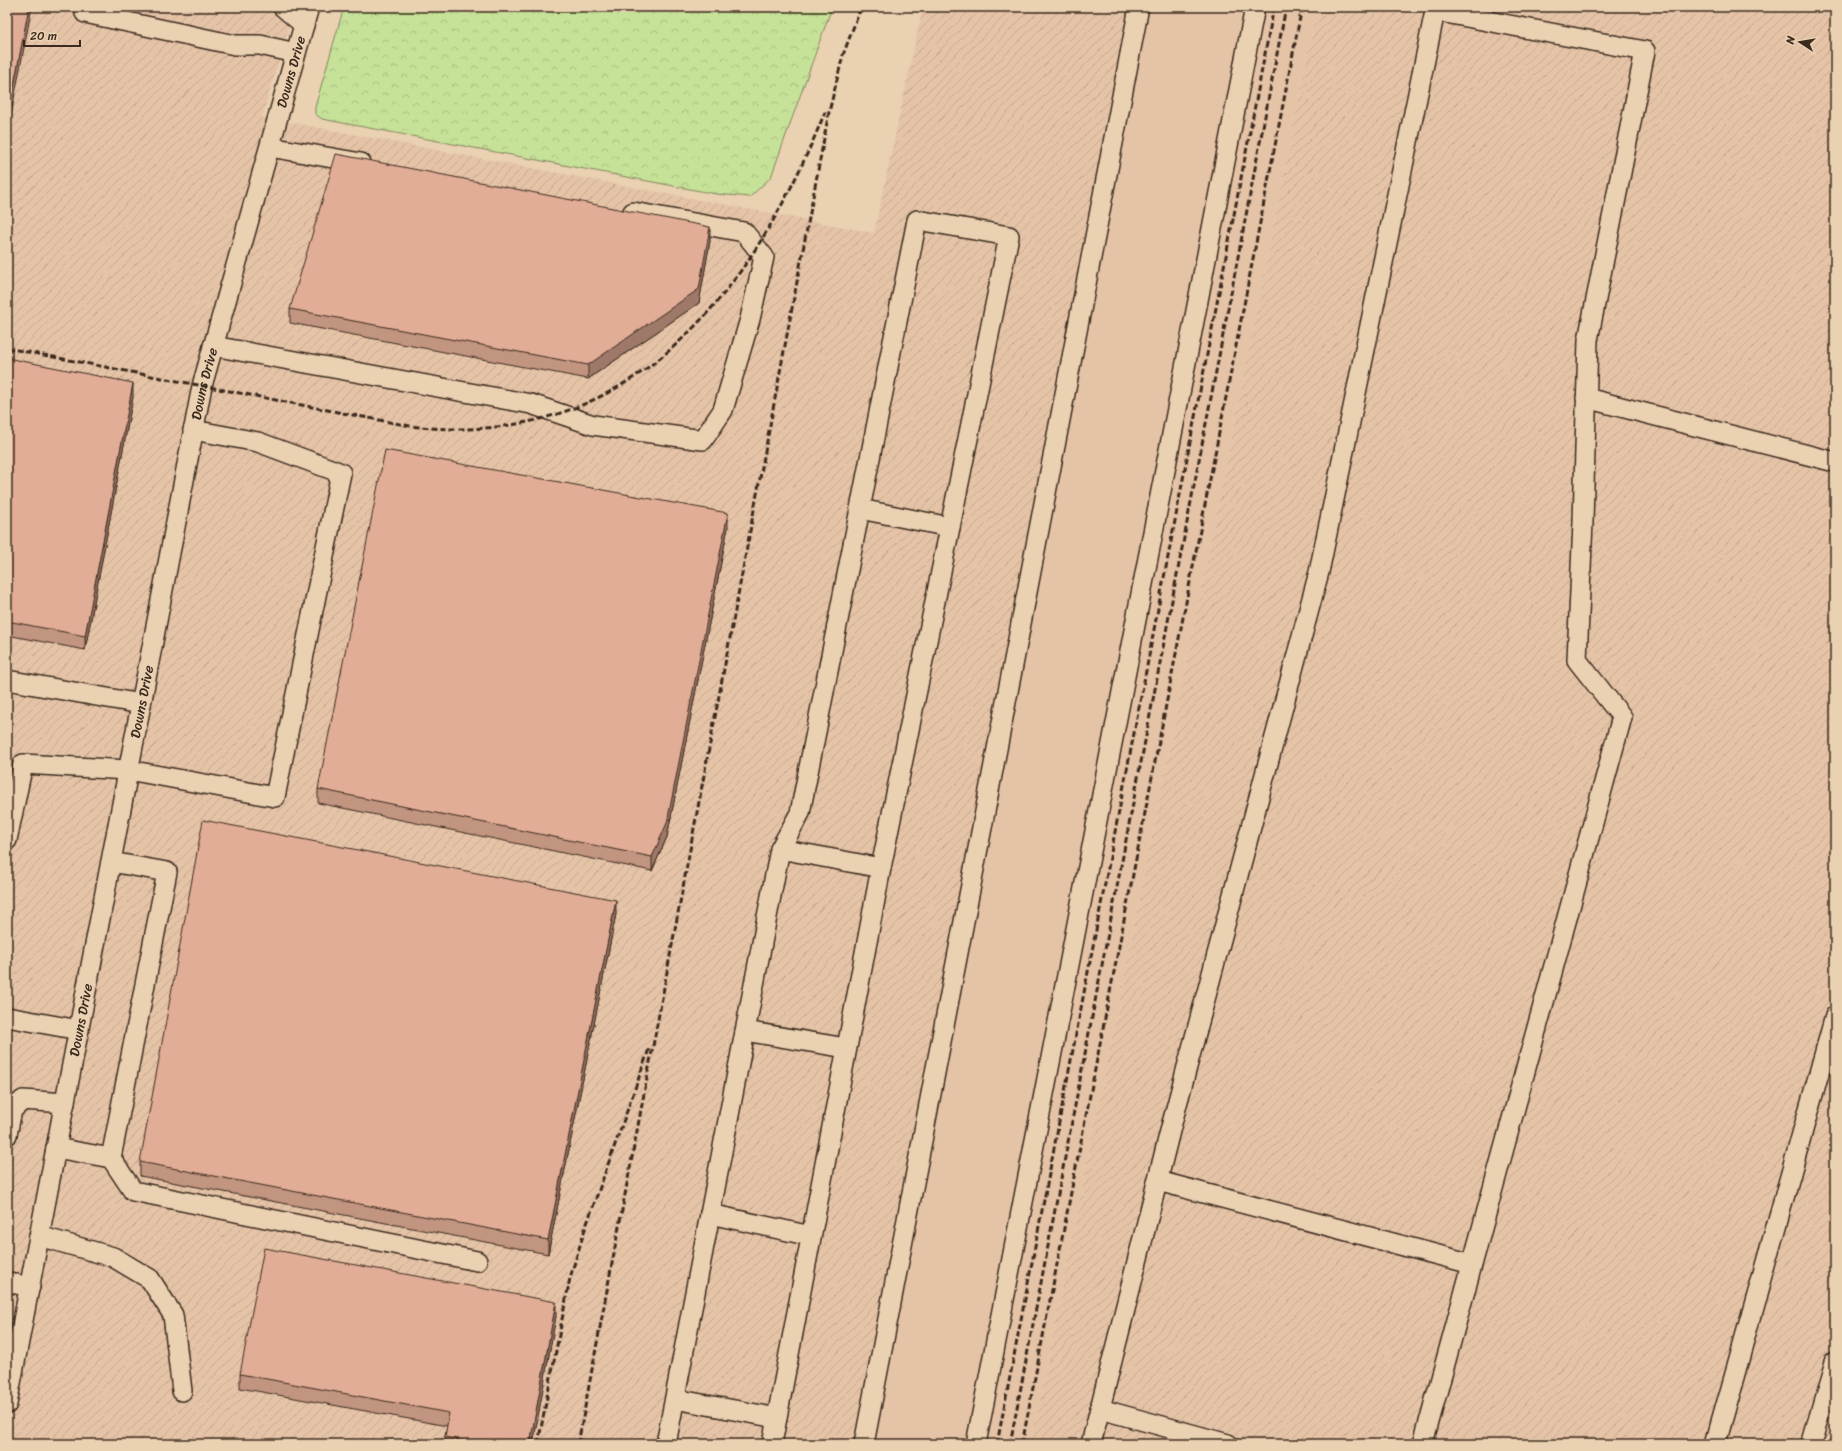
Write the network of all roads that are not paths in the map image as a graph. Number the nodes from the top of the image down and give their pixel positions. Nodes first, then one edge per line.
1 (86, 7) edge
2 (283, 7) edge
3 (309, 7) edge
4 (1139, 7) edge
5 (1255, 7) edge
6 (304, 25) junction
7 (296, 53) junction
8 (270, 147) junction
9 (378, 166) edge
10 (619, 210) edge
11 (213, 346) junction
12 (1586, 398) junction
13 (193, 430) junction
14 (1835, 462) edge
15 (860, 509) junction
16 (950, 527) junction
17 (7, 680) edge
18 (141, 704) junction
19 (128, 770) junction
20 (7, 840) edge
21 (780, 850) junction
22 (110, 862) junction
23 (881, 868) junction
24 (1835, 1016) edge
25 (7, 1017) edge
26 (79, 1030) junction
27 (745, 1031) junction
28 (846, 1048) junction
29 (65, 1103) junction
30 (7, 1135) edge
31 (56, 1148) junction
32 (111, 1158) junction
33 (1158, 1181) junction
34 (710, 1214) junction
35 (39, 1236) junction
36 (811, 1236) junction
37 (477, 1261) dead end
38 (1472, 1264) junction
39 (7, 1282) edge
40 (30, 1286) junction
41 (11, 1359) edge
42 (1835, 1363) edge
43 (182, 1391) dead end
44 (675, 1399) junction
45 (7, 1404) edge
46 (1100, 1409) junction
47 (777, 1418) junction
48 (666, 1444) edge
49 (772, 1444) edge
50 (864, 1444) edge
51 (976, 1444) edge
52 (1091, 1444) edge
53 (1228, 1444) edge
54 (1422, 1444) edge
55 (1715, 1444) edge
56 (1811, 1444) edge

1 - 7 street
2 - 6 street
3 - 6 street, Downs Drive
4 - 50 street
5 - 51 street
6 - 7 street, Downs Drive
7 - 8 street, Downs Drive
8 - 9 street
8 - 11 street, Downs Drive
10 - 11 street
11 - 13 street, Downs Drive
12 - 14 street
12 - 33 street
12 - 38 street
13 - 18 street, Downs Drive
13 - 19 street
15 - 16 street
15 - 16 street
15 - 21 street
16 - 23 street
17 - 18 street
18 - 19 street, Downs Drive
19 - 20 street
19 - 22 street, Downs Drive
21 - 23 street
21 - 27 street
22 - 26 street, Downs Drive
22 - 32 street
23 - 28 street
24 - 55 street
25 - 26 street
26 - 29 street, Downs Drive
27 - 28 street
27 - 34 street
28 - 36 street
29 - 30 street
29 - 31 street, Downs Drive
31 - 32 street
31 - 35 street, Downs Drive
32 - 37 street
33 - 38 street
33 - 46 street
34 - 36 street
34 - 44 street
35 - 40 street, Downs Drive
35 - 43 street
36 - 47 street
38 - 54 street
39 - 40 street
40 - 41 street, Downs Drive
41 - 45 street, Downs Drive
42 - 56 street
44 - 47 street
44 - 48 street
46 - 52 street
46 - 53 street
47 - 49 street

